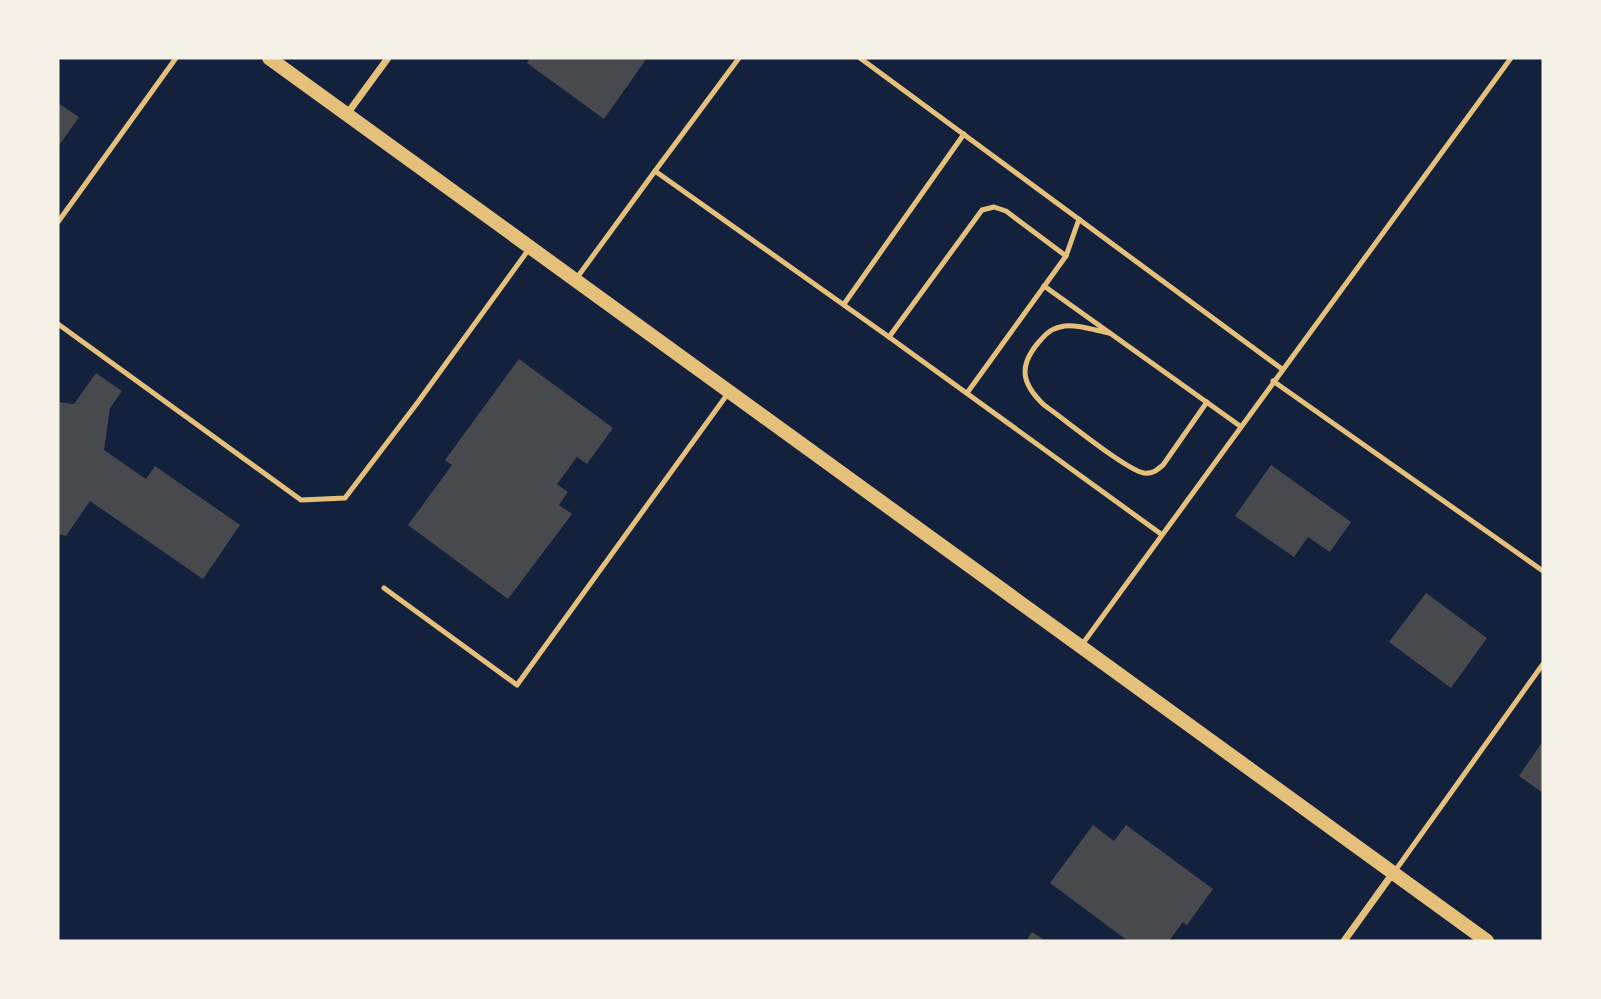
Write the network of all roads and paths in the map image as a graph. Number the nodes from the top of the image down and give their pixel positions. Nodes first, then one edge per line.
1 (176, 58) edge
2 (269, 58) edge
3 (388, 58) edge
4 (739, 58) edge
5 (860, 58) edge
6 (1511, 58) edge
7 (346, 114) junction
8 (964, 134) junction
9 (655, 171) junction
10 (1079, 219) junction
11 (58, 222) edge
12 (530, 247) junction
13 (1066, 256) junction
14 (575, 280) junction
15 (1044, 286) junction
16 (844, 304) junction
17 (58, 324) edge
18 (1109, 332) junction
19 (889, 337) junction
20 (1282, 369) junction
21 (1273, 381) junction
22 (729, 392) junction
23 (967, 393) junction
24 (1207, 402) junction
25 (1240, 426) junction
26 (1161, 534) junction
27 (1543, 571) edge
28 (384, 588) dead end
29 (1080, 647) junction
30 (1543, 664) edge
31 (1393, 873) junction
32 (1344, 941) edge
33 (1487, 941) edge

1 - 11 lane
2 - 7 main road
3 - 7 street
4 - 9 lane
5 - 8 lane
6 - 20 lane
7 - 12 main road
8 - 10 lane
8 - 16 lane
9 - 14 lane
9 - 16 lane
10 - 13 lane
10 - 20 lane
12 - 14 main road
12 - 17 lane
13 - 15 lane
13 - 19 lane
14 - 22 main road
15 - 18 lane
15 - 23 lane
16 - 19 lane
18 - 24 lane
18 - 24 lane
19 - 23 lane
20 - 21 lane
21 - 25 lane
21 - 27 lane
22 - 28 lane
22 - 29 main road
23 - 26 lane
24 - 25 lane
25 - 26 lane
26 - 29 lane
29 - 31 main road
30 - 31 lane
31 - 32 street
31 - 33 main road

